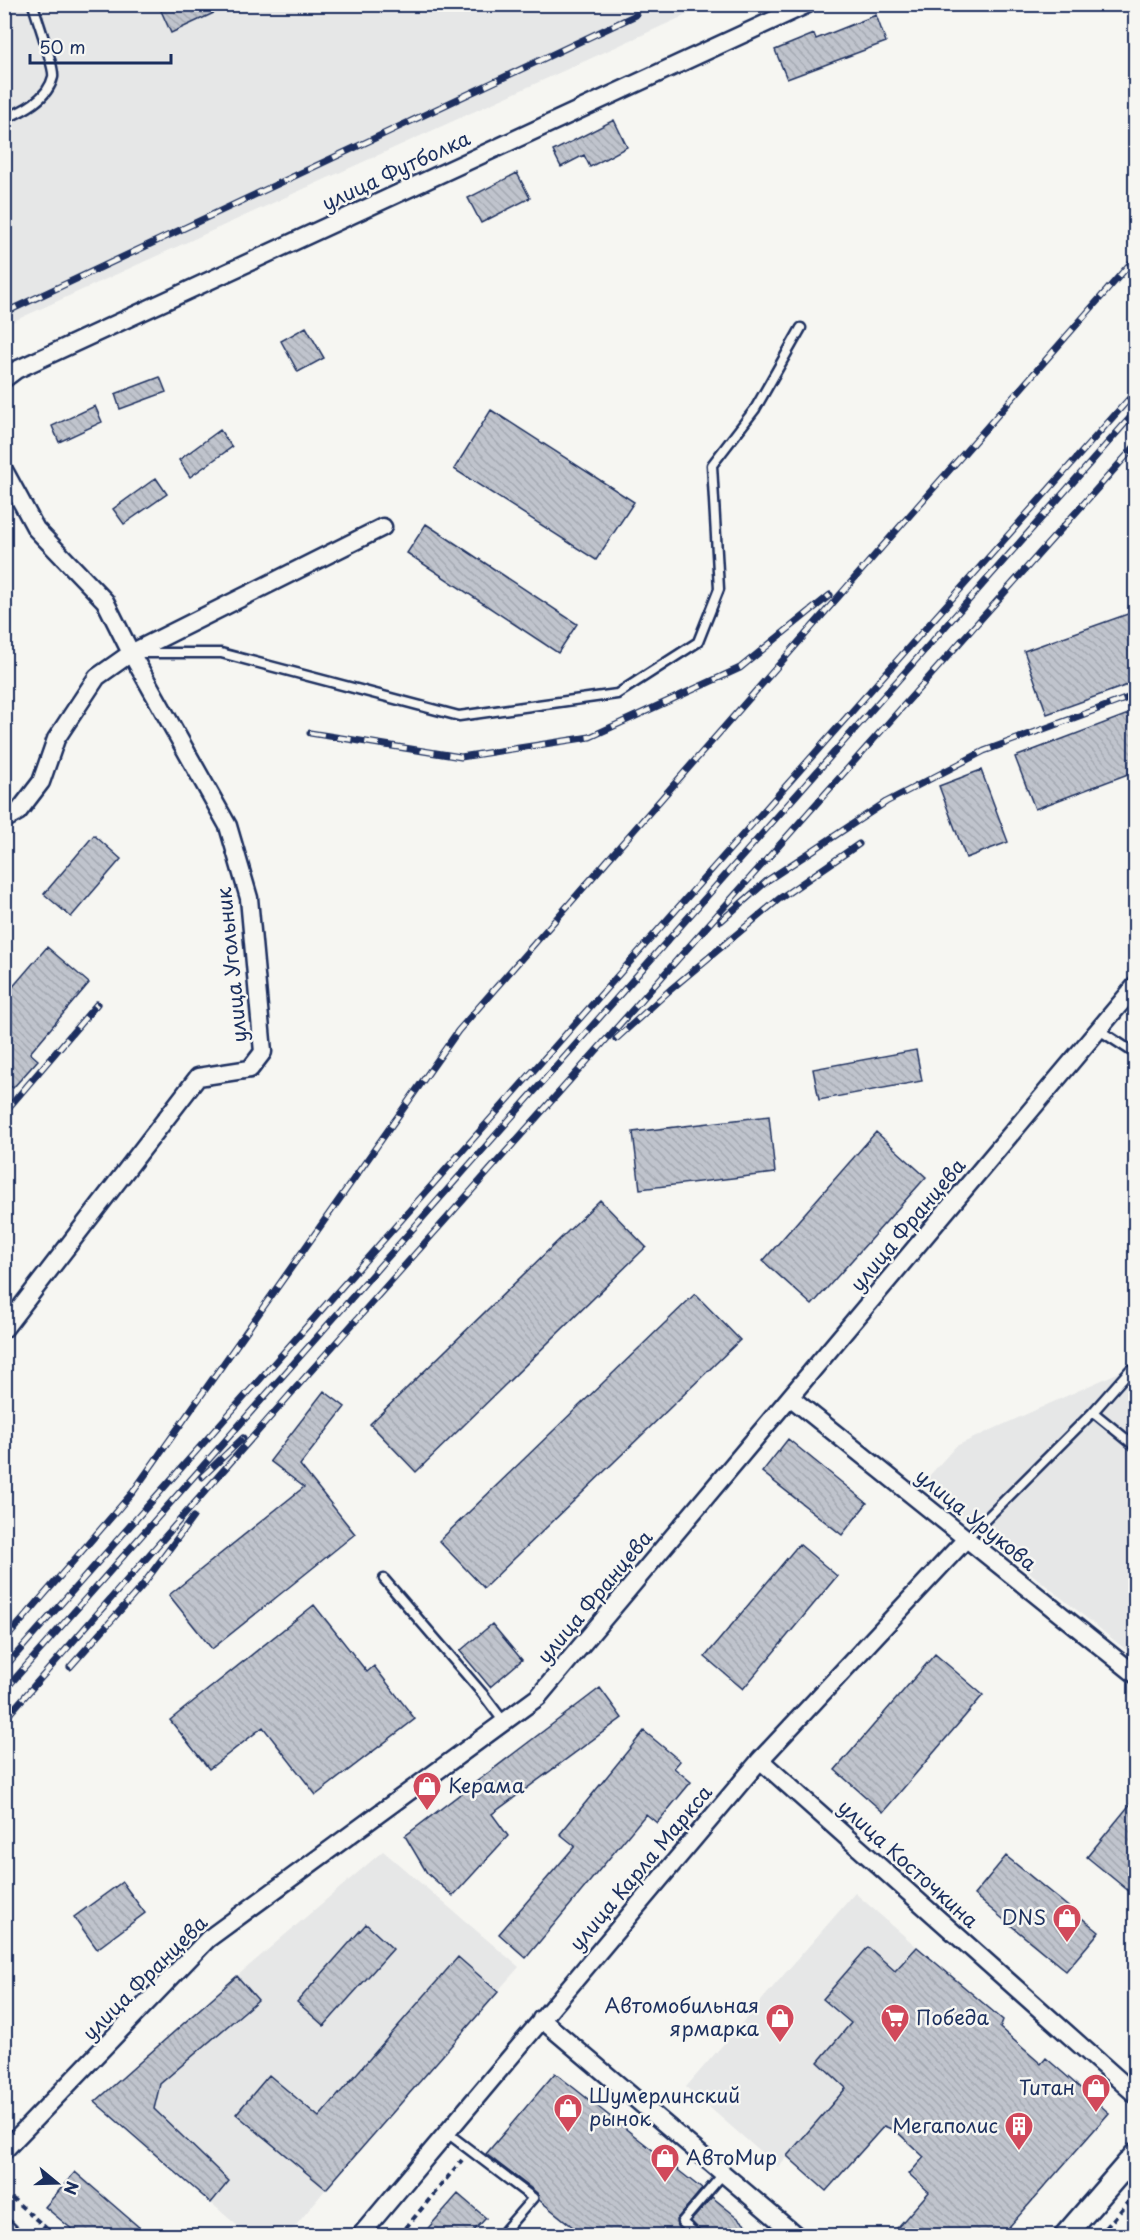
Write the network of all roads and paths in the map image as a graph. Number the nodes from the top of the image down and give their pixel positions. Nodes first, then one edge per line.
1 (33, 4) edge
2 (808, 4) edge
3 (4, 119) edge
4 (801, 328) dead end
5 (4, 379) edge
6 (4, 470) edge
7 (383, 527) dead end
8 (131, 653) junction
9 (4, 820) edge
10 (1136, 985) edge
11 (1099, 1030) junction
12 (1136, 1054) edge
13 (4, 1329) edge
14 (1136, 1374) edge
15 (790, 1397) junction
16 (1093, 1412) junction
17 (1136, 1447) edge
18 (966, 1539) junction
19 (384, 1579) dead end
20 (1136, 1675) edge
21 (504, 1722) junction
22 (760, 1760) junction
23 (541, 2019) junction
24 (1136, 2095) edge
25 (446, 2132) junction
26 (470, 2150) junction
27 (4, 2151) edge
28 (1136, 2154) edge
29 (723, 2174) junction
30 (1136, 2193) edge
31 (4, 2208) edge
32 (4, 2231) edge
33 (9, 2235) edge
34 (55, 2235) edge
35 (360, 2235) edge
36 (399, 2235) edge
37 (500, 2235) edge
38 (698, 2235) edge
39 (797, 2235) edge
40 (1065, 2235) edge
41 (1099, 2235) edge

1 - 3 lane
2 - 5 street, улица Футболка
4 - 8 lane
6 - 8 street, улица Угольник
7 - 8 street
8 - 9 street
8 - 13 street, улица Угольник
10 - 11 street, улица Францева
11 - 12 lane
11 - 15 street, улица Францева
14 - 16 lane
15 - 18 street, улица Урукова
15 - 21 street, улица Францева
16 - 17 lane
16 - 18 lane
18 - 20 street, улица Урукова
18 - 22 street, улица Карла Маркса
19 - 21 lane
21 - 27 street, улица Францева
22 - 23 street, улица Карла Маркса
22 - 24 street, улица Косточкина
23 - 25 street, улица Карла Маркса
23 - 29 street
25 - 26 lane
25 - 35 street, улица Карла Маркса
26 - 36 path
26 - 37 lane
28 - 40 street
29 - 38 lane
29 - 39 street
30 - 41 path
31 - 34 path
32 - 33 main road

